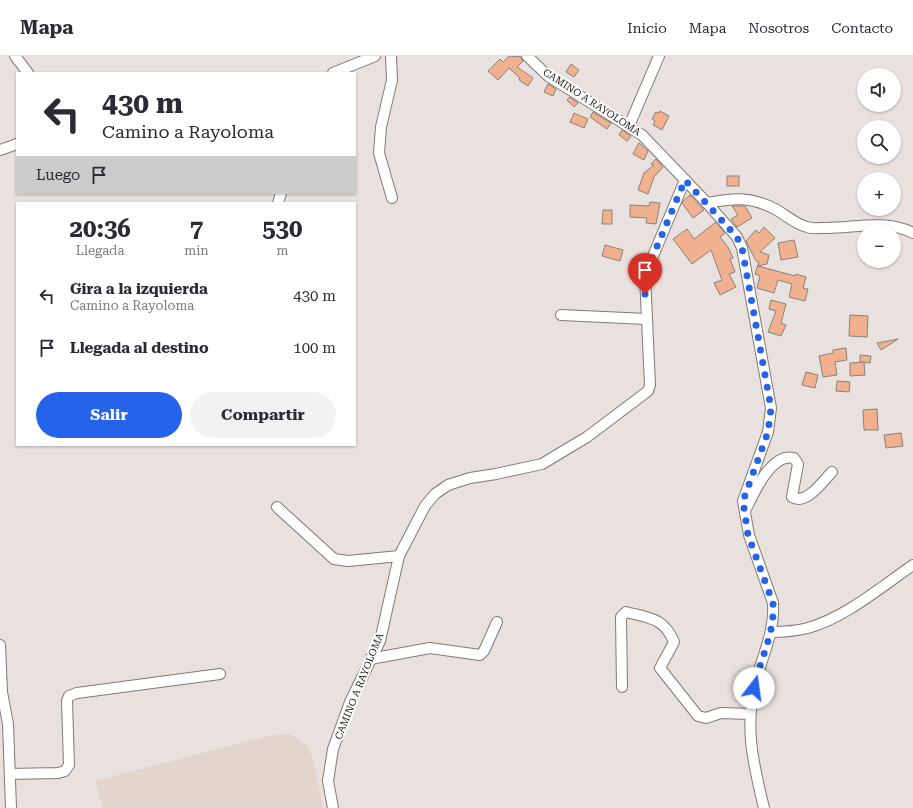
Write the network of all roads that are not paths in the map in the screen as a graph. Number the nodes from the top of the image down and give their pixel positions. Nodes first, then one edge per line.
1 (15, 56) edge
2 (375, 56) edge
3 (391, 56) edge
4 (527, 56) edge
5 (659, 56) edge
6 (27, 72) edge
7 (335, 72) edge
8 (629, 126) junction
9 (16, 144) edge
10 (0, 150) edge
11 (685, 180) junction
12 (392, 198) dead end
13 (707, 203) junction
14 (913, 233) edge
15 (561, 315) dead end
16 (646, 319) junction
17 (832, 472) dead end
18 (278, 507) dead end
19 (744, 513) junction
20 (399, 556) junction
21 (913, 565) edge
22 (497, 622) dead end
23 (771, 632) junction
24 (0, 645) edge
25 (370, 659) junction
26 (220, 674) dead end
27 (622, 687) dead end
28 (750, 714) junction
29 (10, 774) junction
30 (11, 808) edge
31 (333, 808) edge
32 (764, 808) edge

1 - 6 street
2 - 7 street
3 - 12 street
4 - 8 street, CAMINO A RAYOLOMA
5 - 8 street
8 - 11 street, CAMINO A RAYOLOMA
9 - 10 street
11 - 13 street
11 - 16 street, CAMINO A RAYOLOMA
13 - 14 street
13 - 19 street
15 - 16 street
16 - 20 street, CAMINO A RAYOLOMA
17 - 19 street
18 - 20 street
19 - 23 street
20 - 25 street, CAMINO A RAYOLOMA
21 - 23 street
22 - 25 street
23 - 28 street
24 - 29 street
25 - 31 street, CAMINO A RAYOLOMA
26 - 29 street
27 - 28 street
28 - 32 street
29 - 30 street

